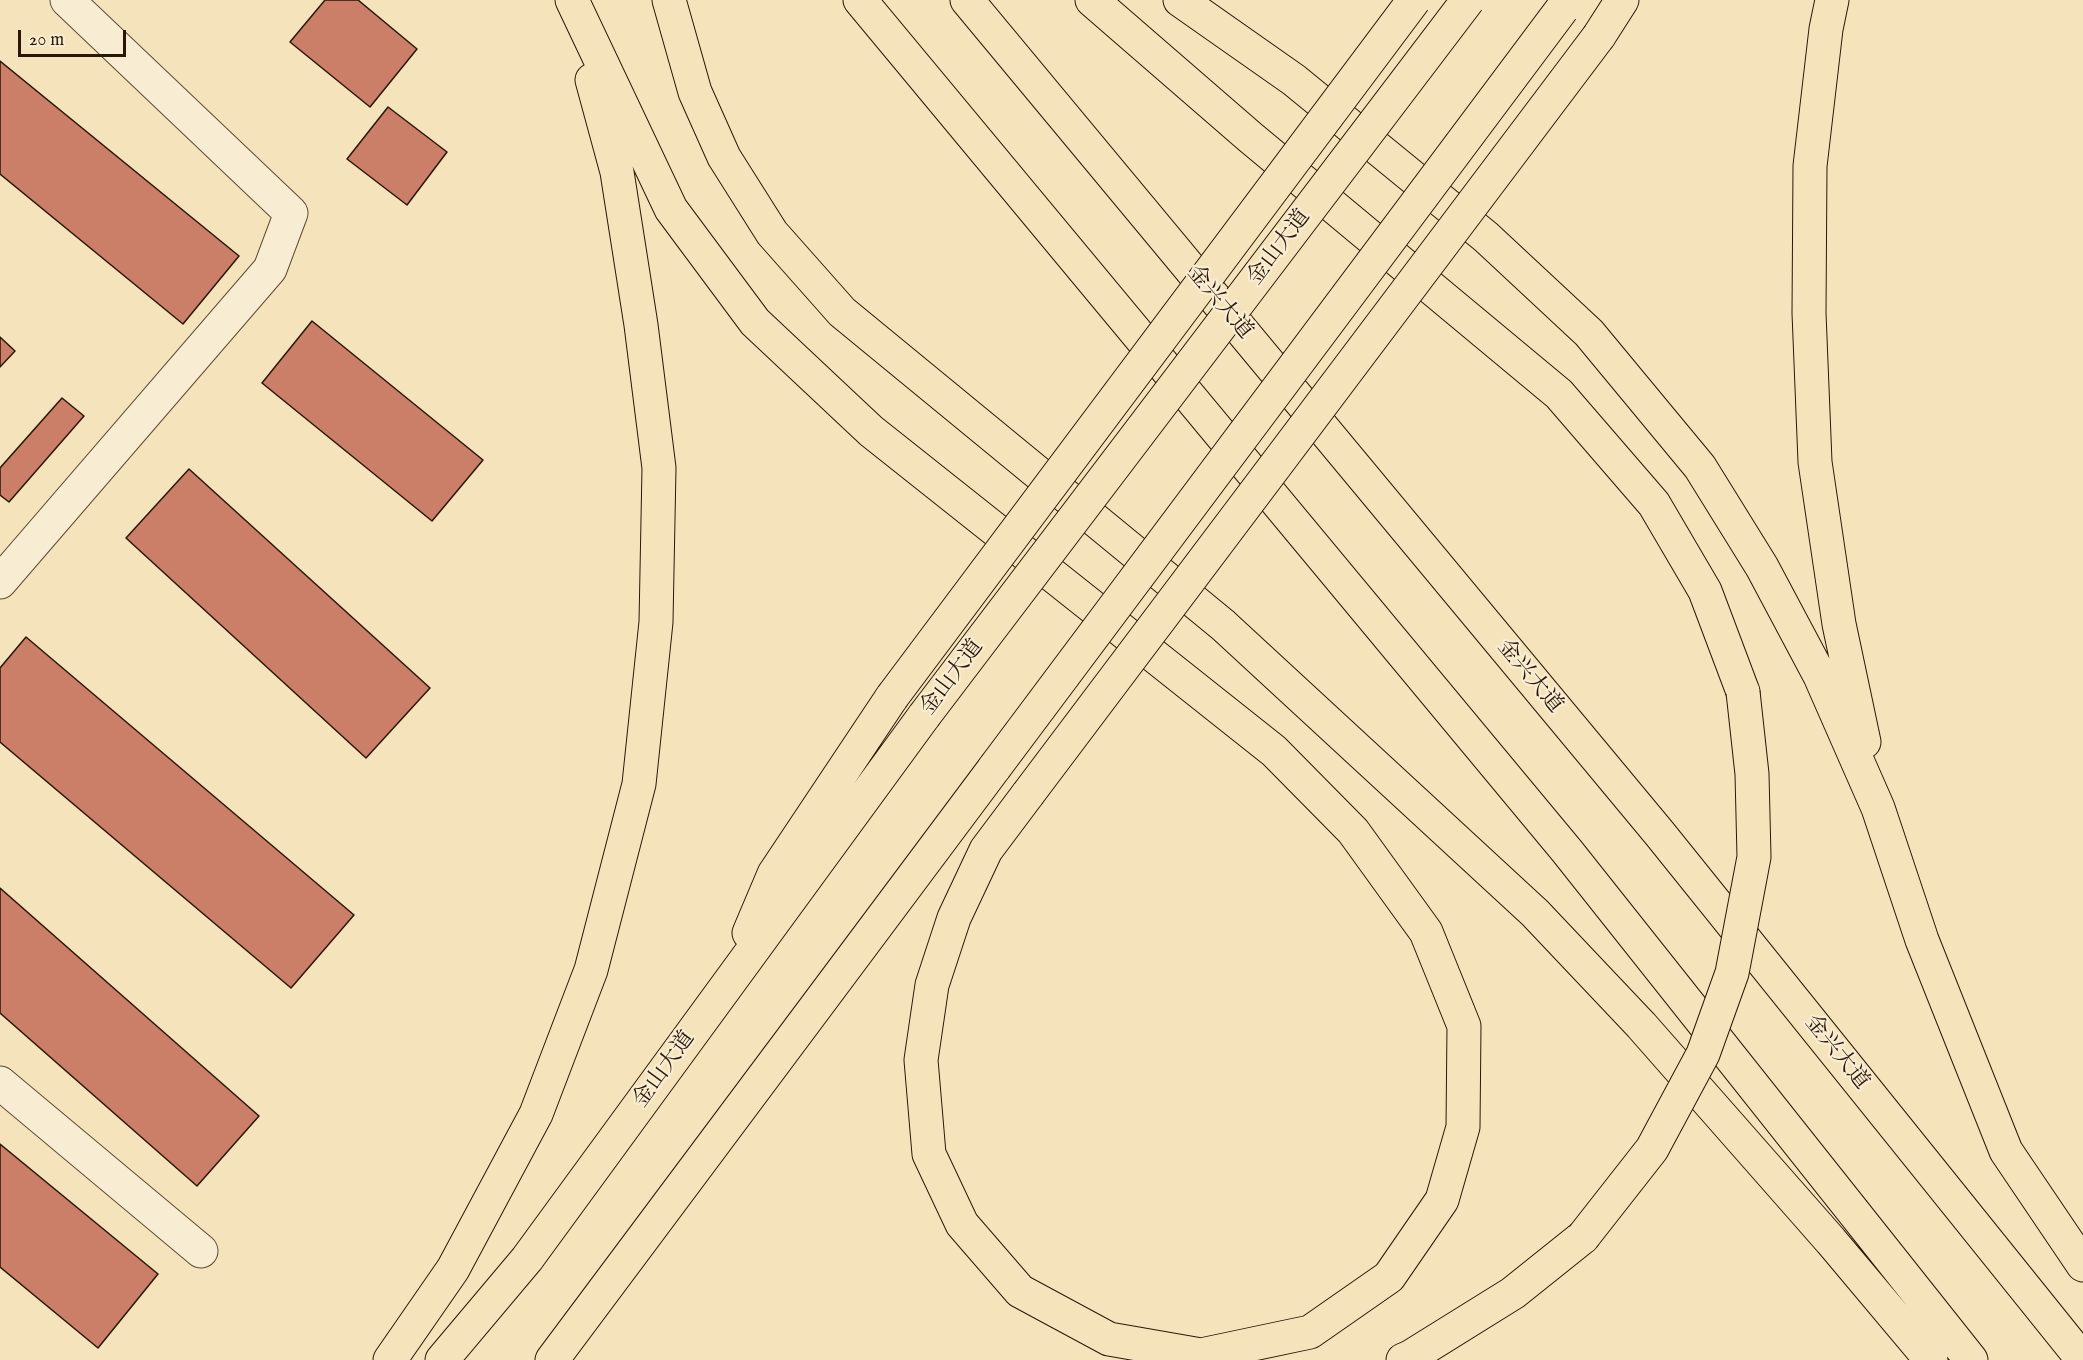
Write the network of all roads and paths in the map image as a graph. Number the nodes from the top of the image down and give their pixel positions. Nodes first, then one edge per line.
1 (67, 0) edge
2 (571, 0) edge
3 (860, 0) edge
4 (967, 0) edge
5 (1092, 0) edge
6 (1180, 0) edge
7 (1414, 0) edge
8 (1468, 0) edge
9 (1622, 0) edge
10 (1832, 0) edge
11 (1566, 5) edge
12 (671, 9) edge
13 (0, 582) edge
14 (1878, 808) junction
15 (729, 982) junction
16 (0, 1083) edge
17 (201, 1251) dead end
18 (2083, 1264) edge
19 (390, 1360) edge
20 (442, 1360) edge
21 (552, 1360) edge
22 (1403, 1360) edge
23 (1931, 1360) edge
24 (1971, 1360) edge
25 (2083, 1360) edge

1 - 13 lane
2 - 9 highway, bridge
2 - 19 highway
3 - 24 highway
4 - 25 highway, 金兴大道
5 - 22 highway, bridge
6 - 14 highway
7 - 15 highway, bridge
8 - 15 highway, 金山大道, bridge
10 - 14 highway
11 - 21 highway, bridge
12 - 23 highway
14 - 18 highway
15 - 20 highway, 金山大道
16 - 17 lane

